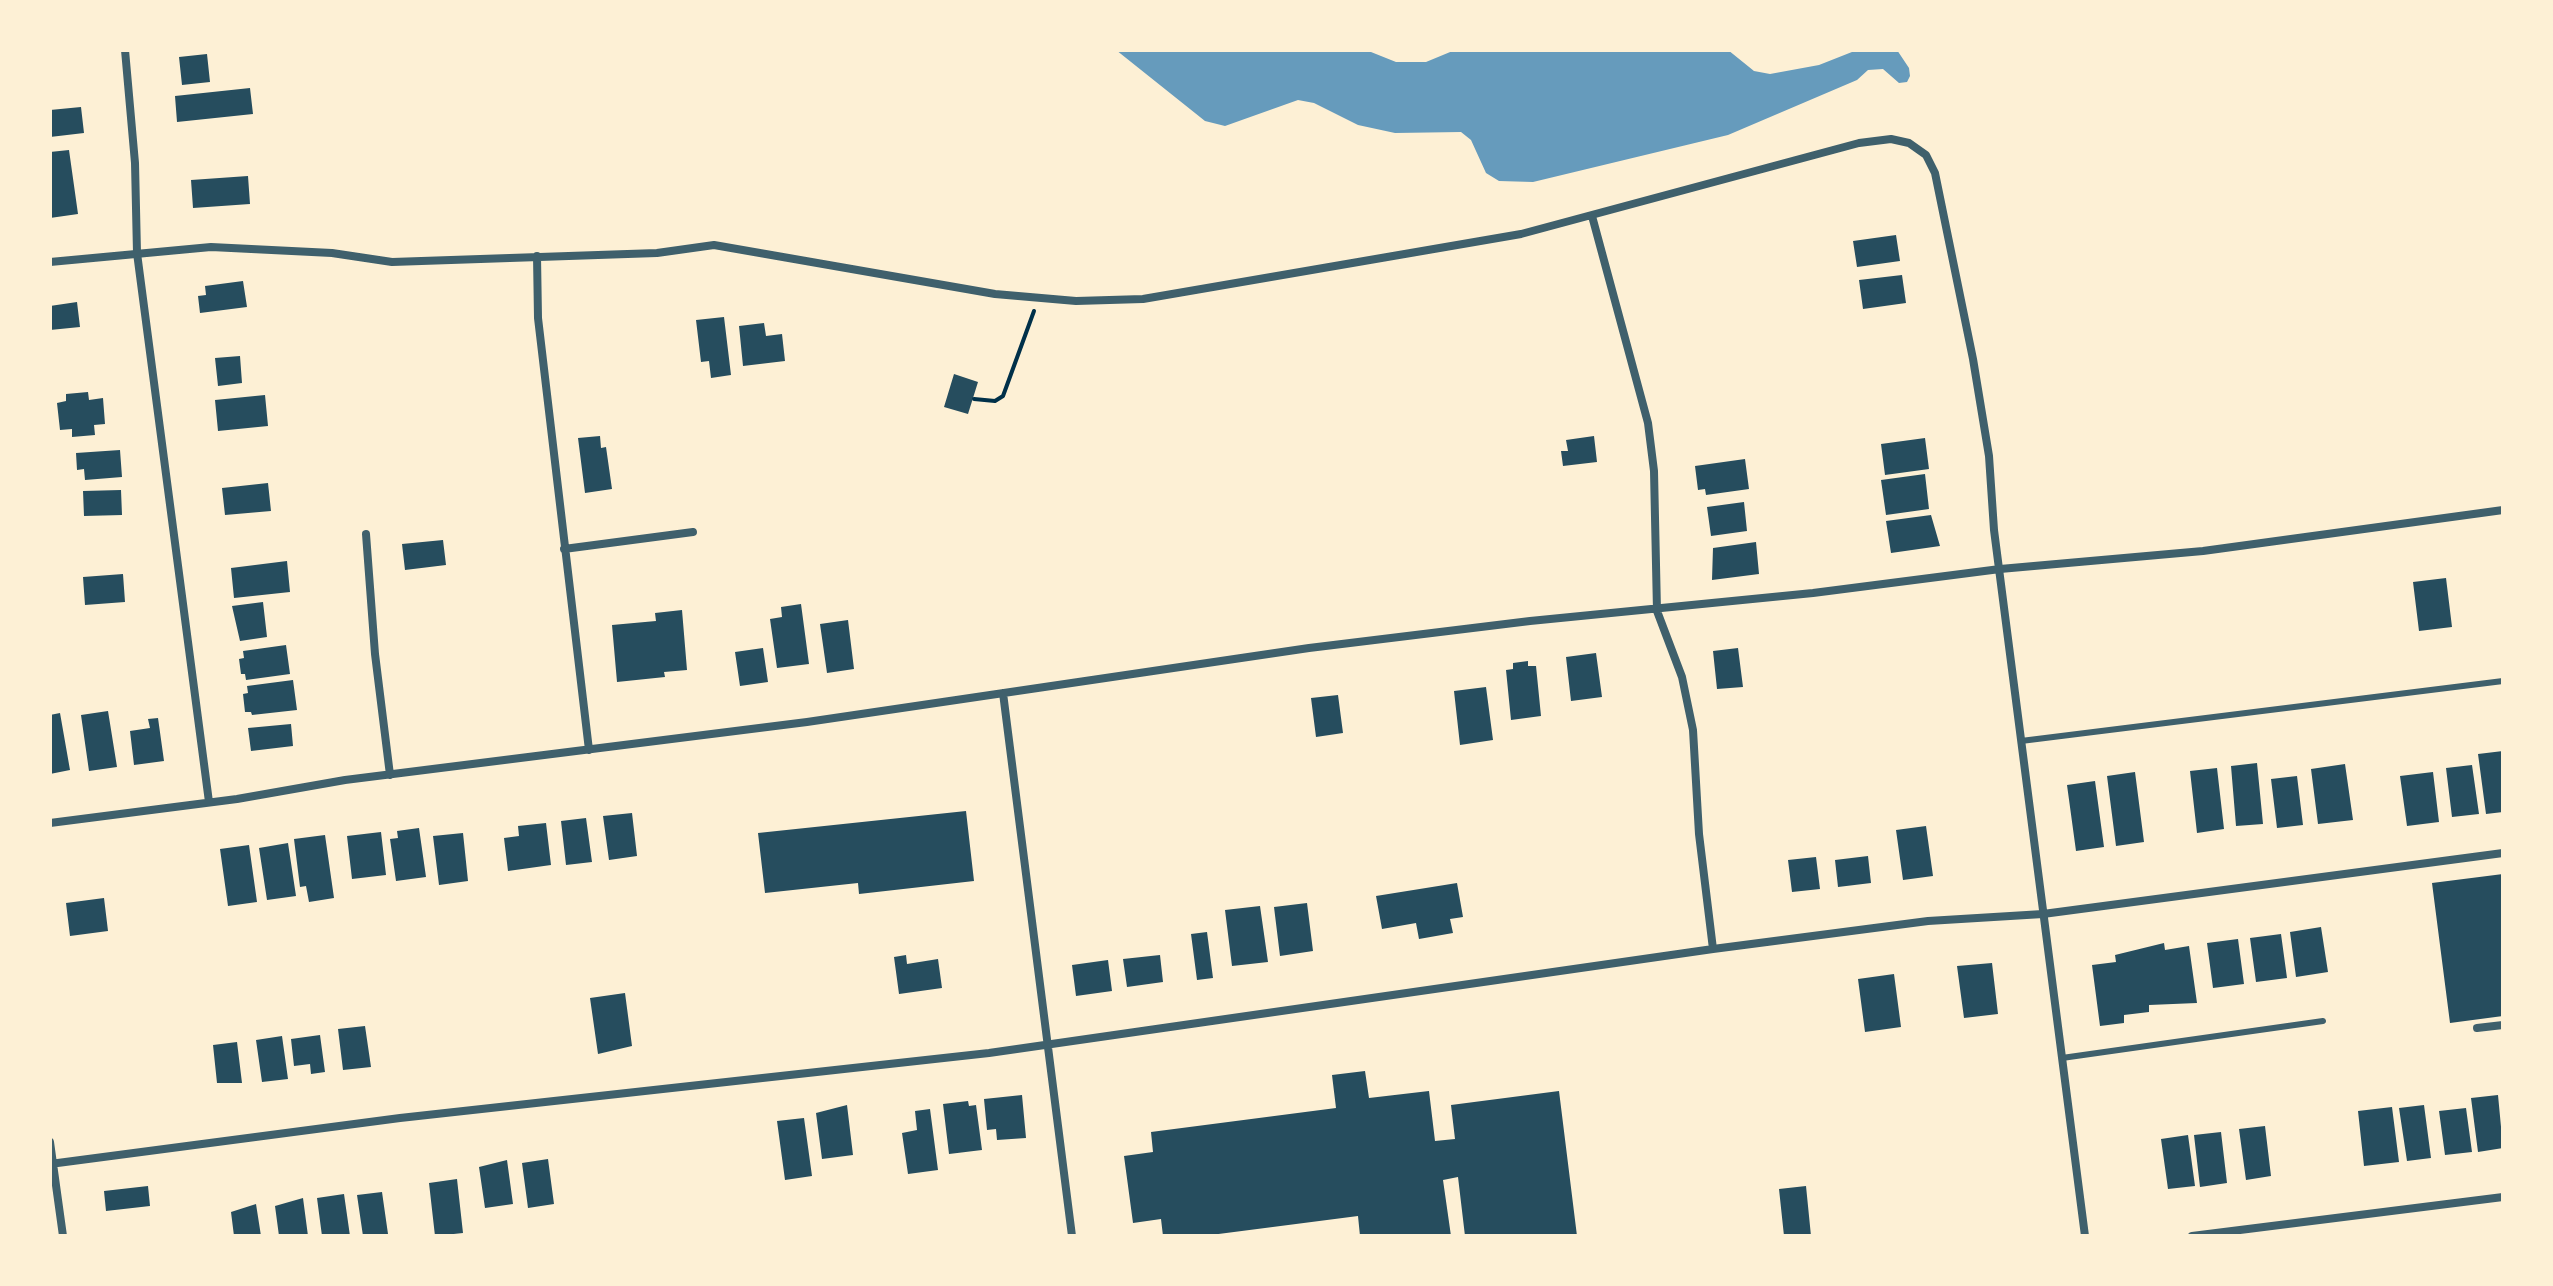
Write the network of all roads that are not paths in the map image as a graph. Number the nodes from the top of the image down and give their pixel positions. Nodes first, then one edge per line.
1 (125, 50) edge
2 (1592, 216) junction
3 (137, 253) junction
4 (537, 256) junction
5 (50, 262) edge
6 (2503, 510) edge
7 (693, 532) dead end
8 (366, 534) dead end
9 (564, 549) junction
10 (2000, 569) junction
11 (1657, 611) junction
12 (2503, 681) edge
13 (1003, 693) junction
14 (2021, 741) junction
15 (589, 750) junction
16 (390, 775) junction
17 (209, 802) junction
18 (50, 823) edge
19 (2503, 853) edge
20 (2043, 914) junction
21 (1713, 949) junction
22 (2323, 1021) dead end
23 (2503, 1025) edge
24 (2477, 1028) dead end
25 (1048, 1042) junction
26 (2062, 1058) junction
27 (50, 1142) edge
28 (51, 1164) edge
29 (2503, 1197) edge
30 (63, 1236) edge
31 (1072, 1236) edge
32 (2085, 1236) edge
33 (2192, 1236) edge

1 - 3 street
2 - 4 street
2 - 10 street
2 - 11 street
3 - 4 street
3 - 5 street
3 - 17 street
4 - 9 street
6 - 10 street
7 - 9 street
8 - 16 street
9 - 15 street
10 - 11 street
10 - 14 street
11 - 13 street
11 - 21 street
12 - 14 lane
13 - 15 street
13 - 25 street
14 - 20 street
15 - 16 street
16 - 17 street
17 - 18 street
19 - 20 street
20 - 21 street
20 - 26 street
21 - 25 street
22 - 26 lane
23 - 24 street
25 - 28 street
25 - 31 street
26 - 32 street
27 - 28 street
28 - 30 street
29 - 33 street

